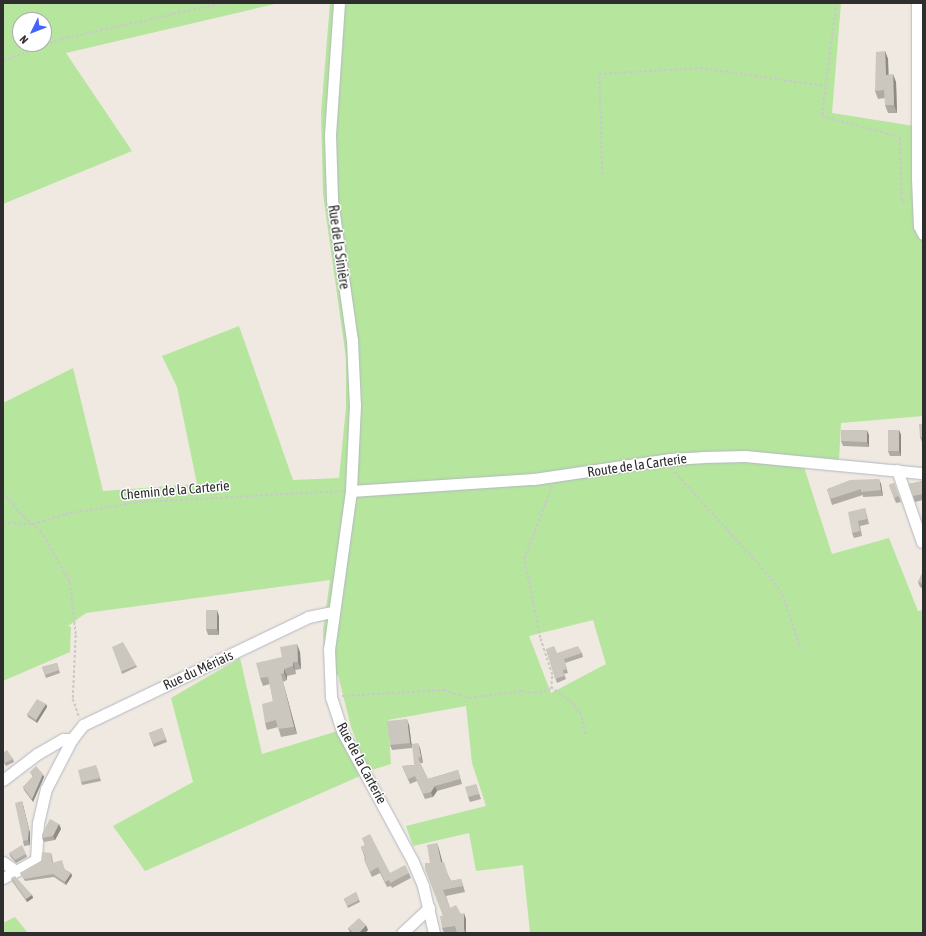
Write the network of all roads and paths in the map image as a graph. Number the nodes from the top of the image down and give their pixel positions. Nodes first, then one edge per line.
1 (224, 3) edge
2 (339, 3) edge
3 (837, 3) edge
4 (917, 4) edge
5 (3, 61) edge
6 (824, 86) junction
7 (602, 174) dead end
8 (918, 203) junction
9 (923, 234) edge
10 (669, 459) junction
11 (897, 470) junction
12 (923, 473) edge
13 (559, 476) junction
14 (351, 491) junction
15 (3, 493) edge
16 (3, 523) edge
17 (33, 524) junction
18 (922, 542) edge
19 (332, 612) junction
20 (801, 649) dead end
21 (551, 688) junction
22 (331, 697) junction
23 (83, 725) junction
24 (587, 736) dead end
25 (72, 739) junction
26 (3, 780) edge
27 (3, 862) edge
28 (16, 871) junction
29 (3, 878) edge
30 (429, 908) junction
31 (402, 933) edge
32 (434, 933) edge

1 - 5 path
2 - 14 street, Rue de la Sinière
3 - 6 path
4 - 8 street
6 - 7 path
6 - 8 path
8 - 9 street
10 - 11 street, Route de la Carterie
10 - 13 street, Route de la Carterie
10 - 20 path
11 - 12 street, Route de la Carterie
11 - 18 street
13 - 14 street, Route de la Carterie
13 - 21 path
14 - 17 path, Chemin de la Carterie
14 - 19 street, Rue de la Carterie
15 - 17 path
16 - 17 path, Chemin de la Carterie
17 - 23 path
19 - 22 street, Rue de la Carterie
19 - 23 street, Rue du Mériais
21 - 22 path
21 - 24 path
22 - 30 street, Rue de la Carterie
23 - 25 street, Rue du Mériais
25 - 26 street
25 - 28 street, Rue du Mériais
27 - 28 street
28 - 29 street, Rue du Mériais
30 - 31 street
30 - 32 street, Rue de la Carterie

